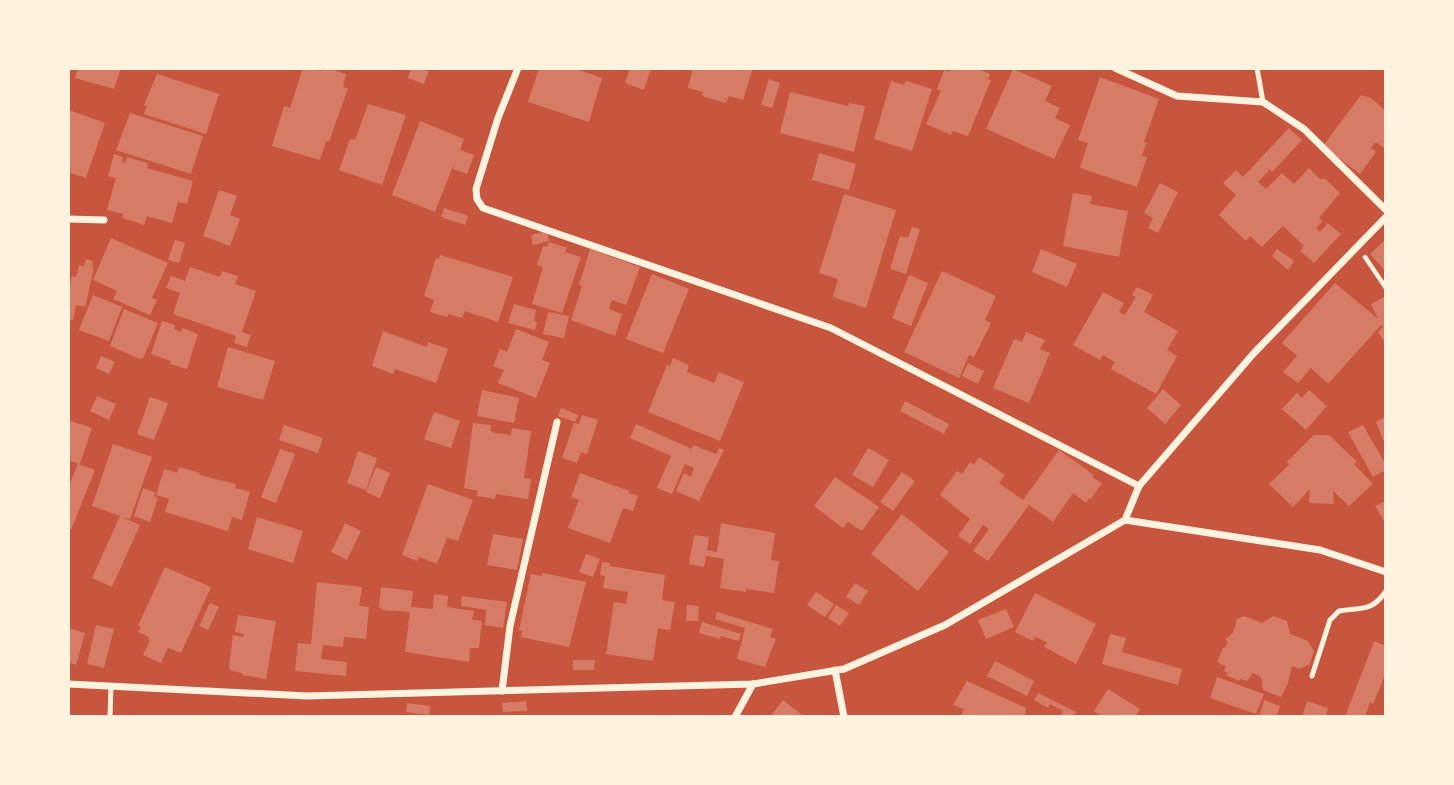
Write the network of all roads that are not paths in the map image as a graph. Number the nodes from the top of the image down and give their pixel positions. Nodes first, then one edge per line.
1 (518, 68) edge
2 (1115, 68) edge
3 (1257, 68) edge
4 (1264, 102) junction
5 (1386, 209) edge
6 (1386, 217) edge
7 (68, 219) edge
8 (104, 220) dead end
9 (557, 422) dead end
10 (1139, 486) junction
11 (1125, 520) junction
12 (1386, 572) edge
13 (1386, 591) edge
14 (835, 670) junction
15 (1312, 677) dead end
16 (68, 684) edge
17 (753, 684) junction
18 (111, 686) junction
19 (502, 691) junction
20 (110, 717) edge
21 (735, 717) edge
22 (844, 717) edge

1 - 10 street
2 - 4 street
3 - 4 lane
4 - 5 street
6 - 10 street
7 - 8 street
9 - 19 street
10 - 11 street
11 - 12 street
11 - 14 street
13 - 15 lane
14 - 17 street
14 - 22 street
16 - 18 street
17 - 19 street
17 - 21 street
18 - 19 street
18 - 20 lane

